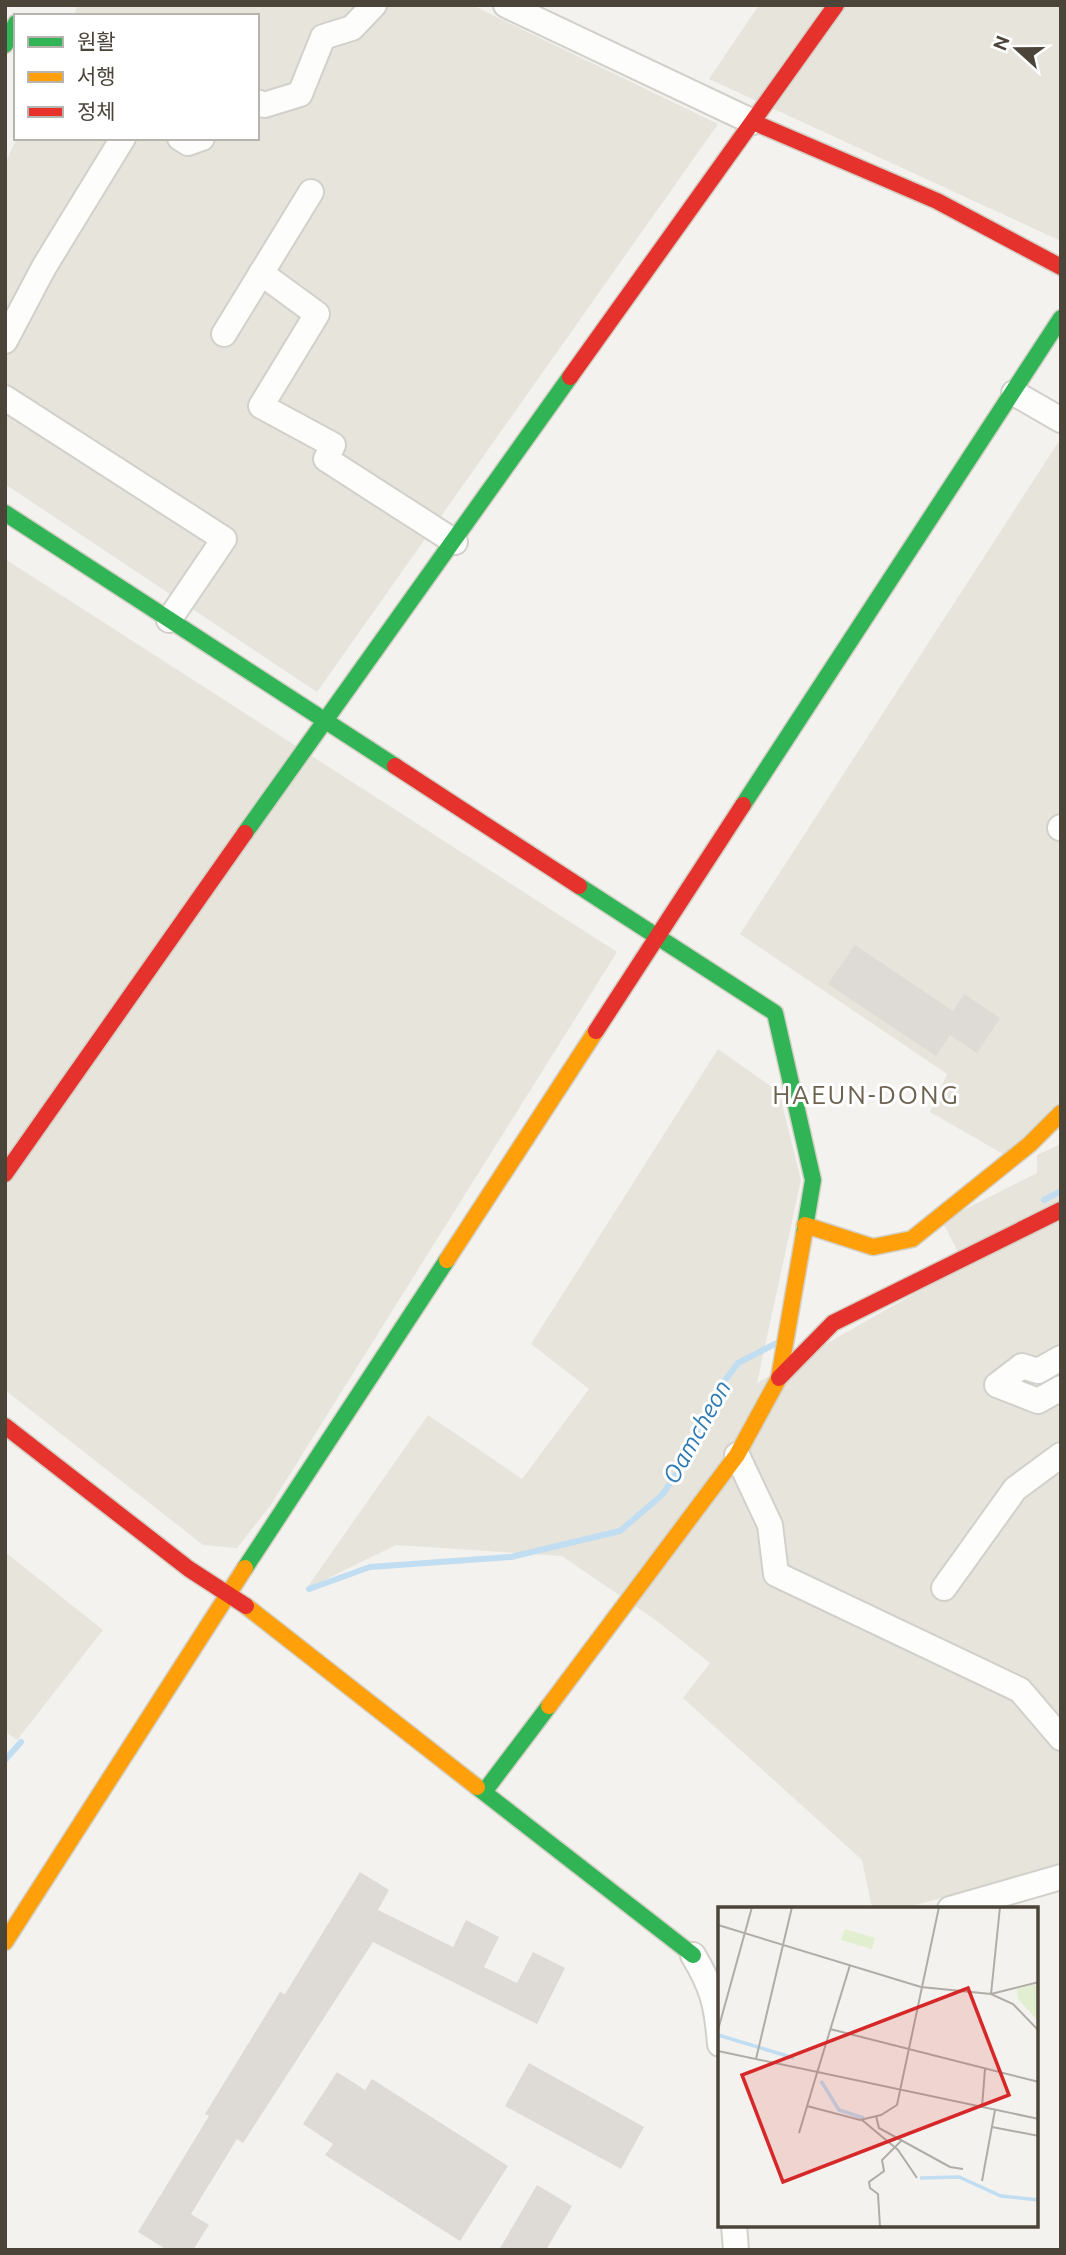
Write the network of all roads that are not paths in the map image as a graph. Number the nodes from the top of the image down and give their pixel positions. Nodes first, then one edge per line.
1 (374, 5) edge
2 (506, 5) edge
3 (836, 5) edge
4 (14, 27) edge
5 (5, 45) edge
6 (259, 103) edge
7 (753, 122) junction
8 (122, 140) edge
9 (311, 192) dead end
10 (1061, 267) edge
11 (261, 273) junction
12 (1061, 318) edge
13 (224, 334) dead end
14 (5, 341) edge
15 (1014, 393) junction
16 (5, 398) edge
17 (1061, 420) edge
18 (5, 513) edge
19 (455, 542) junction
20 (169, 620) junction
21 (324, 720) junction
22 (657, 939) junction
23 (1061, 1113) edge
24 (5, 1174) edge
25 (1061, 1210) edge
26 (805, 1225) junction
27 (1061, 1358) edge
28 (779, 1378) junction
29 (1061, 1388) edge
30 (5, 1426) edge
31 (737, 1455) junction
32 (1061, 1455) edge
33 (944, 1588) dead end
34 (229, 1593) junction
35 (1061, 1738) edge
36 (484, 1792) junction
37 (1061, 1877) edge
38 (957, 1907) edge
39 (5, 1942) edge
40 (694, 1955) junction
41 (718, 1960) edge
42 (718, 2030) edge
43 (734, 2227) edge
44 (736, 2250) edge

1 - 6 street
2 - 7 street
3 - 7 street
4 - 5 street
7 - 10 street
7 - 19 street
8 - 14 street
9 - 11 street
11 - 13 street
11 - 19 street
12 - 15 street
15 - 17 street
15 - 22 street
16 - 20 street
18 - 20 street
19 - 21 street
20 - 21 street
21 - 22 street
21 - 24 street
22 - 26 street
22 - 34 street
23 - 26 street
25 - 28 street
26 - 28 street
27 - 29 street
28 - 31 street
30 - 34 street
31 - 35 street
31 - 36 street
32 - 33 street
34 - 36 street
34 - 39 street
36 - 40 street
37 - 38 street
40 - 41 street
40 - 42 street
43 - 44 street

